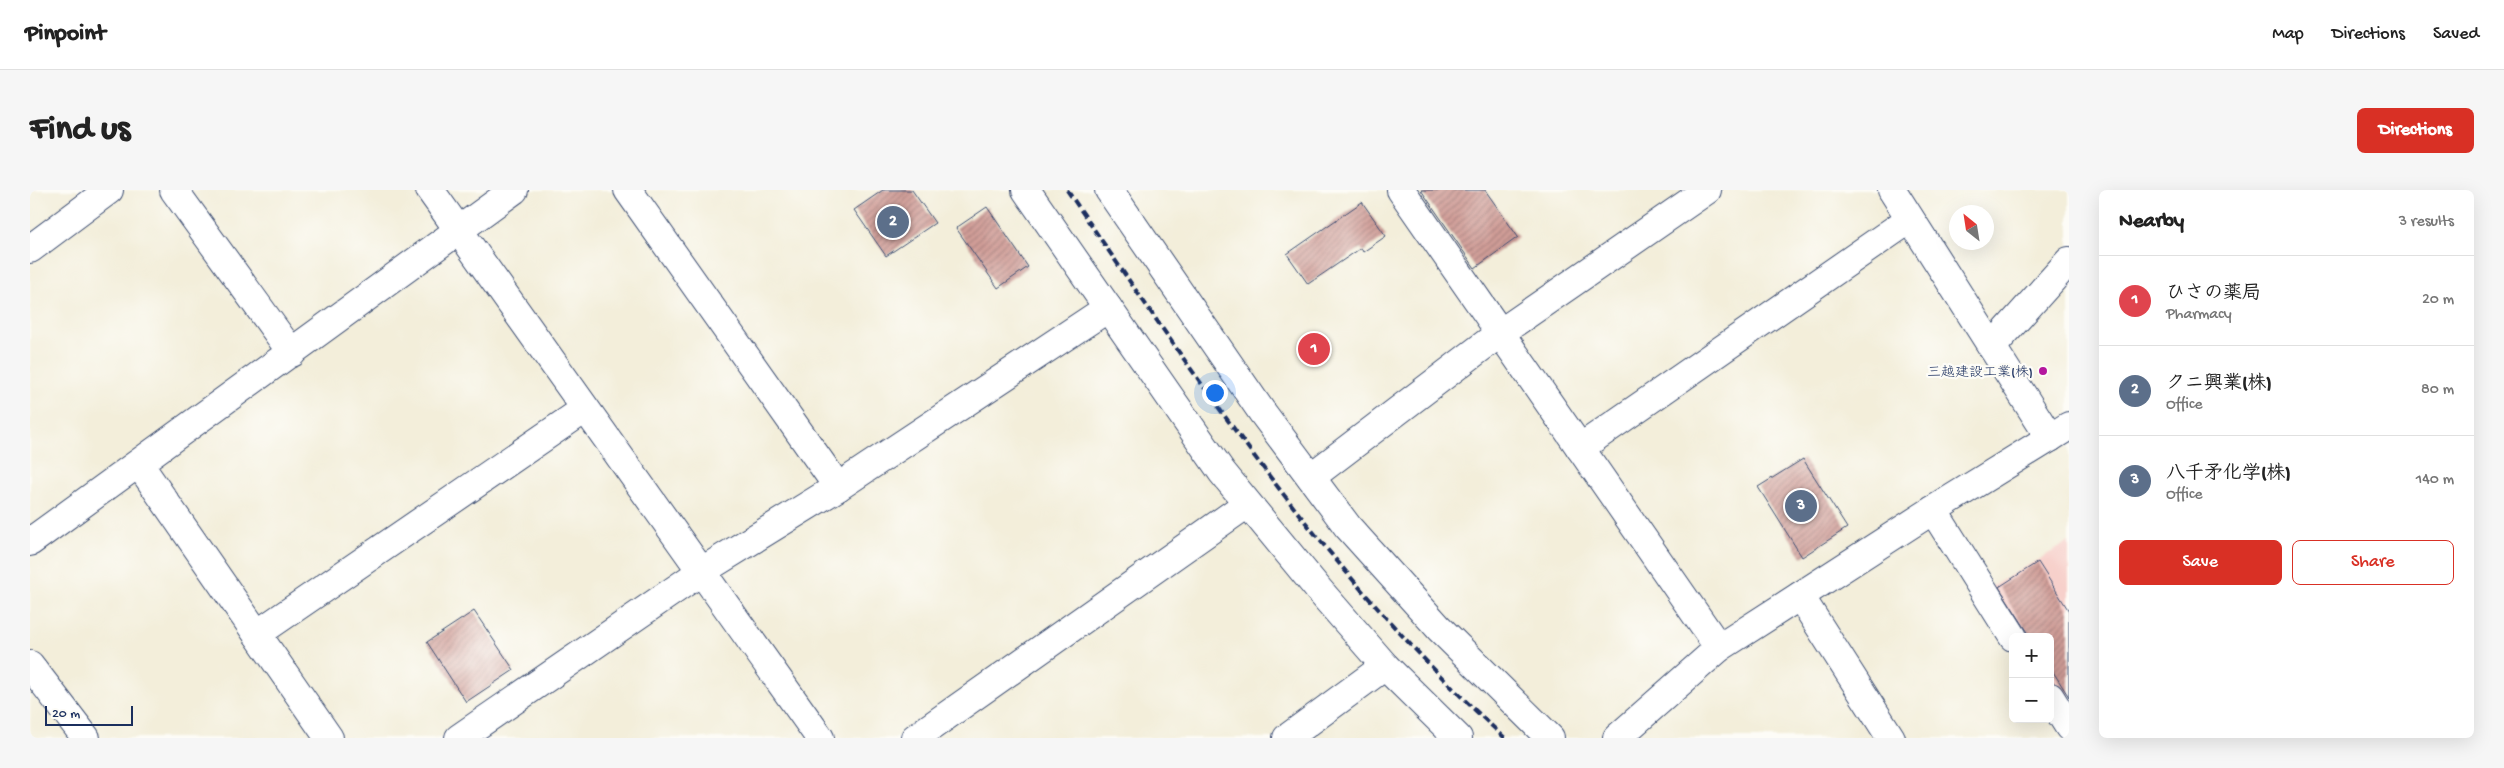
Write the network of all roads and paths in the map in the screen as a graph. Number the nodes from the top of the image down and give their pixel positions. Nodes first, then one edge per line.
1 (110, 190) edge
2 (174, 190) edge
3 (430, 190) edge
4 (514, 190) edge
5 (628, 190) edge
6 (1026, 190) edge
7 (1109, 190) edge
8 (1401, 190) edge
9 (1707, 190) edge
10 (1892, 190) edge
11 (1910, 219) junction
12 (458, 230) junction
13 (30, 249) edge
14 (2069, 261) edge
15 (1108, 308) junction
16 (1500, 333) junction
17 (1992, 346) junction
18 (292, 353) junction
19 (585, 409) junction
20 (2060, 432) edge
21 (1580, 448) junction
22 (138, 464) junction
23 (1311, 477) junction
24 (838, 487) junction
25 (1247, 504) junction
26 (1933, 510) junction
27 (30, 542) edge
28 (702, 571) junction
29 (1800, 596) junction
30 (2010, 633) edge
31 (256, 634) junction
32 (1719, 648) junction
33 (30, 665) edge
34 (1385, 666) junction
35 (2054, 704) edge
36 (2069, 728) edge
37 (86, 738) edge
38 (328, 738) edge
39 (459, 738) edge
40 (820, 738) edge
41 (915, 738) edge
42 (1288, 738) edge
43 (1458, 738) edge
44 (1550, 738) edge
45 (1617, 738) edge
46 (1891, 738) edge

1 - 13 street
2 - 18 street
3 - 12 street
4 - 12 street
5 - 24 street
6 - 15 street
7 - 23 street
8 - 16 street
9 - 16 street
10 - 11 street
11 - 17 street
11 - 21 street
12 - 18 street
12 - 19 street
14 - 17 street
15 - 24 street
15 - 25 street
16 - 21 street
16 - 23 street
17 - 20 street
18 - 22 street
19 - 28 street
19 - 31 street
20 - 26 street
21 - 32 street
22 - 27 street
22 - 31 street
23 - 44 street
24 - 28 street
25 - 34 street
25 - 41 street
26 - 29 street
26 - 30 street
28 - 39 street
28 - 40 street
29 - 32 street
29 - 46 street
31 - 38 street
32 - 45 street
33 - 37 street
34 - 42 street
34 - 43 street
35 - 36 street

